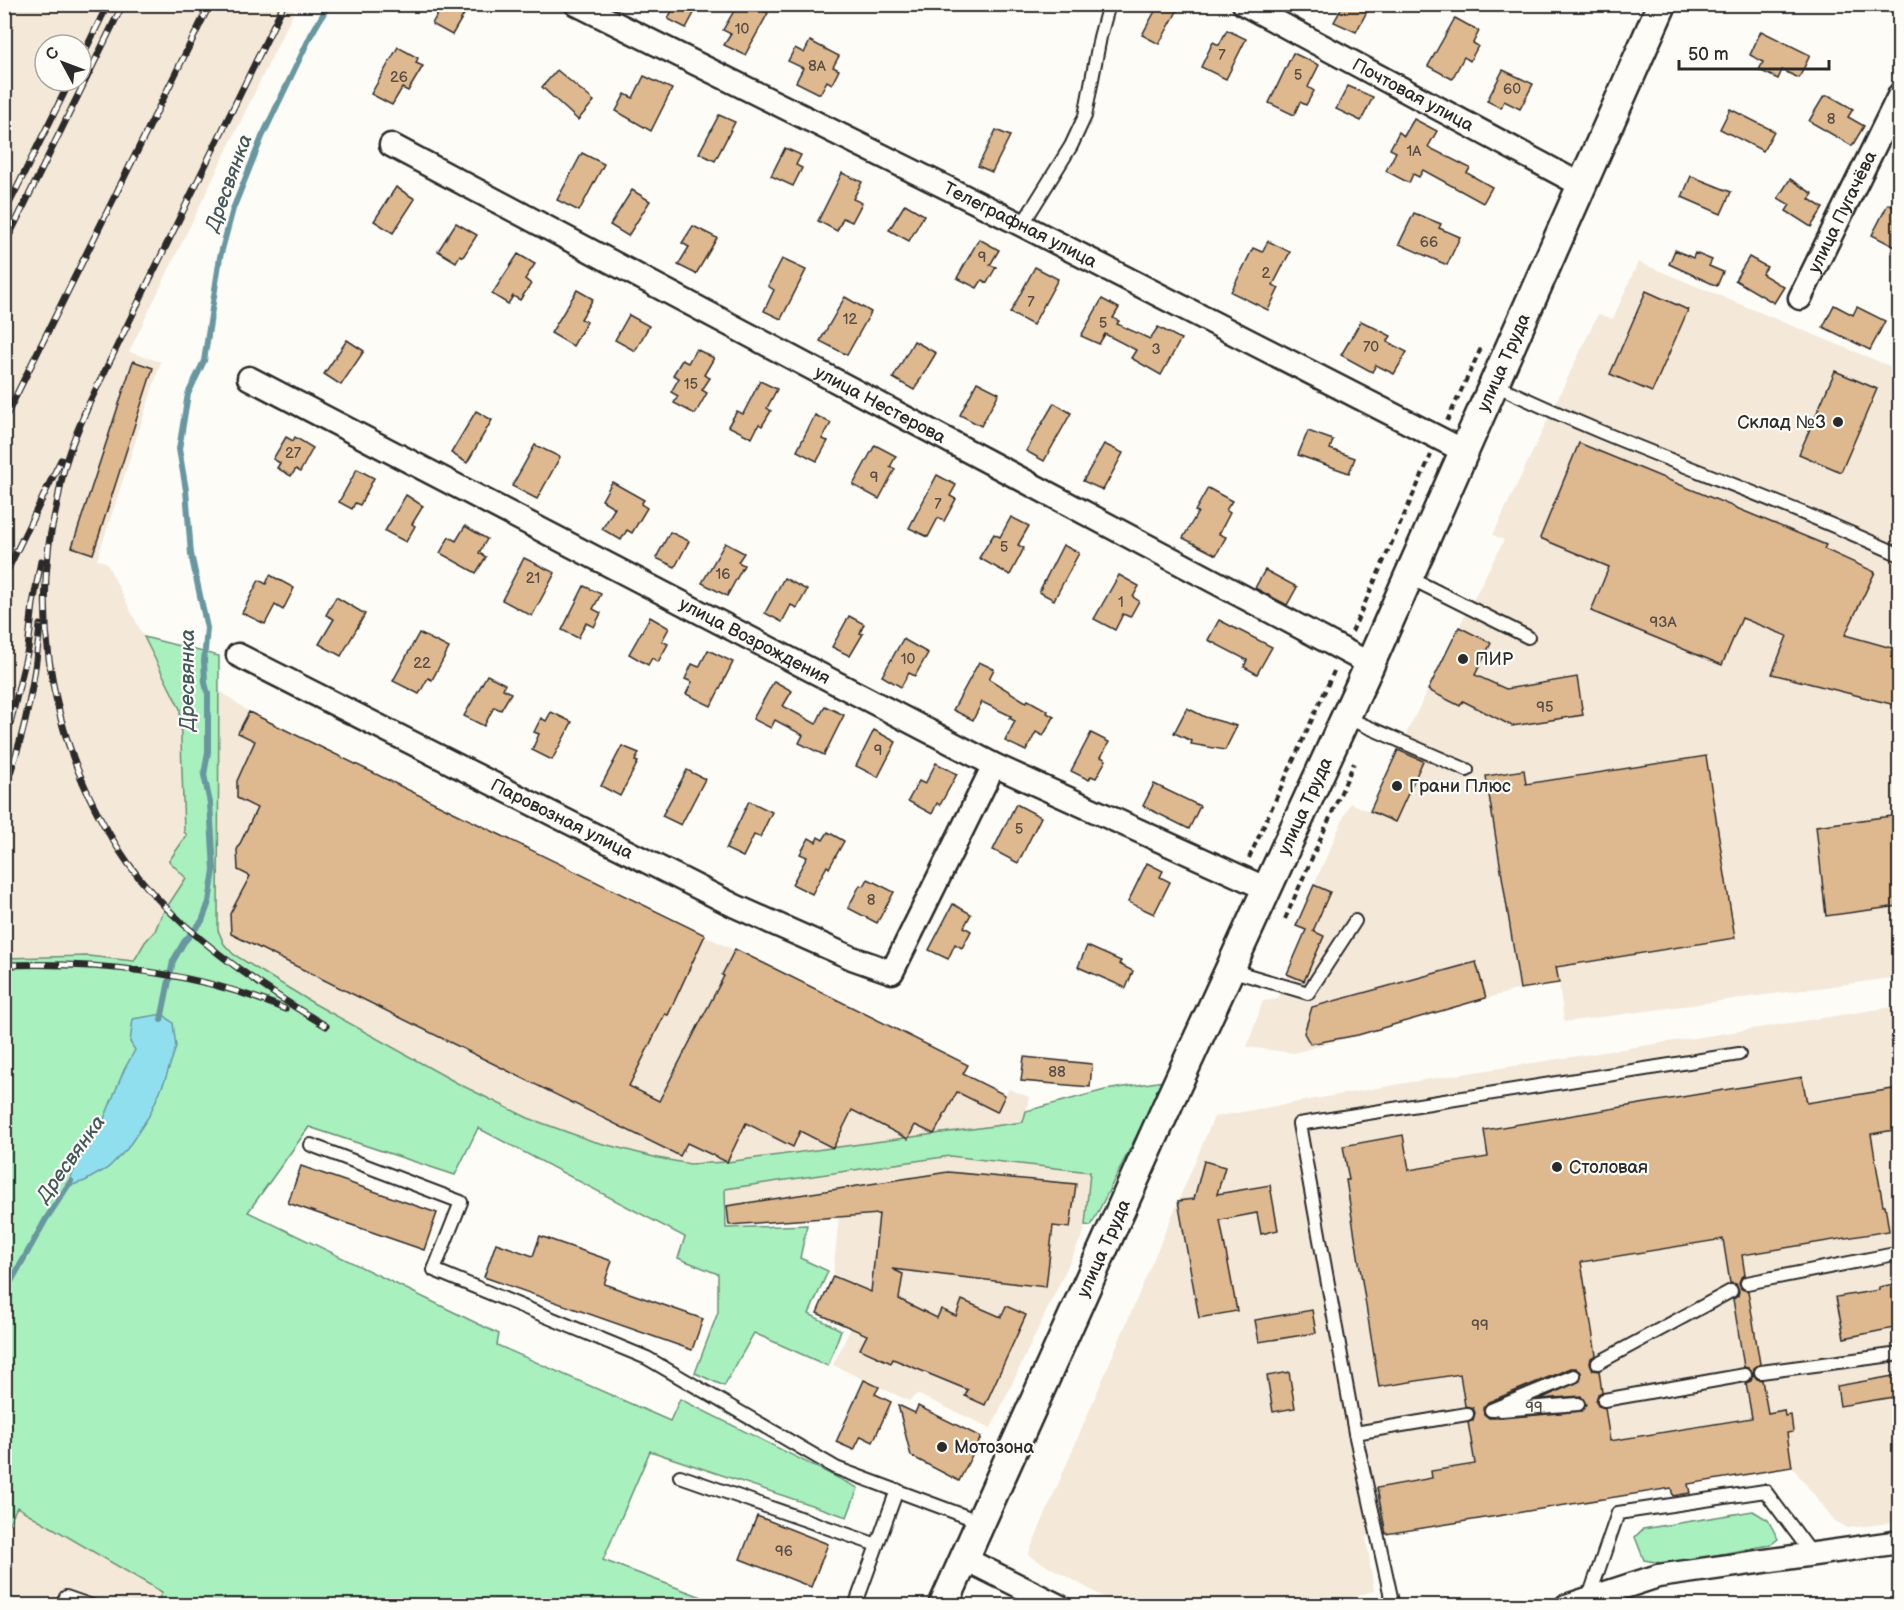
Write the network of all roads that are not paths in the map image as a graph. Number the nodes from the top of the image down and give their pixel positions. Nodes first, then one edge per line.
1 (576, 4) edge
2 (1109, 4) edge
3 (1244, 4) edge
4 (1662, 4) edge
5 (1899, 94) edge
6 (391, 145) dead end
7 (1582, 186) junction
8 (1022, 225) junction
9 (1800, 298) dead end
10 (249, 378) dead end
11 (1494, 384) junction
12 (1451, 445) junction
13 (1899, 555) edge
14 (1408, 577) junction
15 (1528, 637) dead end
16 (238, 655) dead end
17 (1370, 664) junction
18 (1357, 723) junction
19 (994, 765) junction
20 (1467, 770) dead end
21 (1267, 889) junction
22 (1355, 921) dead end
23 (1230, 970) junction
24 (1739, 1054) dead end
25 (311, 1145) dead end
26 (1899, 1253) edge
27 (1746, 1283) dead end
28 (1731, 1291) dead end
29 (1899, 1354) edge
30 (1598, 1363) dead end
31 (1761, 1372) dead end
32 (1745, 1375) dead end
33 (1574, 1376) dead end
34 (1604, 1400) dead end
35 (1578, 1404) dead end
36 (1467, 1414) dead end
37 (1355, 1433) junction
38 (680, 1476) dead end
39 (897, 1490) junction
40 (981, 1522) junction
41 (1899, 1542) edge
42 (877, 1545) junction
43 (1812, 1554) junction
44 (965, 1560) junction
45 (1589, 1597) junction
46 (62, 1605) edge
47 (92, 1605) edge
48 (855, 1605) edge
49 (943, 1605) edge
50 (1059, 1605) edge
51 (1393, 1605) edge
52 (1566, 1605) edge

1 - 8 street, Телеграфная улица
2 - 8 lane
3 - 7 street, Почтовая улица
4 - 7 street, улица Труда
5 - 9 street, улица Пугачёва
6 - 17 street, улица Нестерова
7 - 11 street, улица Труда
8 - 12 street, Телеграфная улица
10 - 19 street, улица Возрождения
11 - 12 street, улица Труда
11 - 13 lane
12 - 14 street, улица Труда
14 - 15 lane
14 - 17 street, улица Труда
16 - 19 street, Паровозная улица
17 - 18 street, улица Труда
18 - 20 lane
18 - 21 street, улица Труда
19 - 21 street, улица Возрождения
21 - 23 street, улица Труда
22 - 23 lane
23 - 40 street, улица Труда
24 - 37 lane
25 - 39 lane
26 - 27 lane
28 - 30 lane
29 - 31 lane
32 - 34 lane
33 - 35 lane
36 - 37 lane
37 - 51 lane
38 - 42 lane
39 - 40 lane
39 - 42 lane
40 - 44 street, улица Труда
41 - 43 street
42 - 48 lane
43 - 45 street
43 - 45 lane
44 - 49 street, улица Труда
44 - 50 street
45 - 52 street
46 - 47 lane

